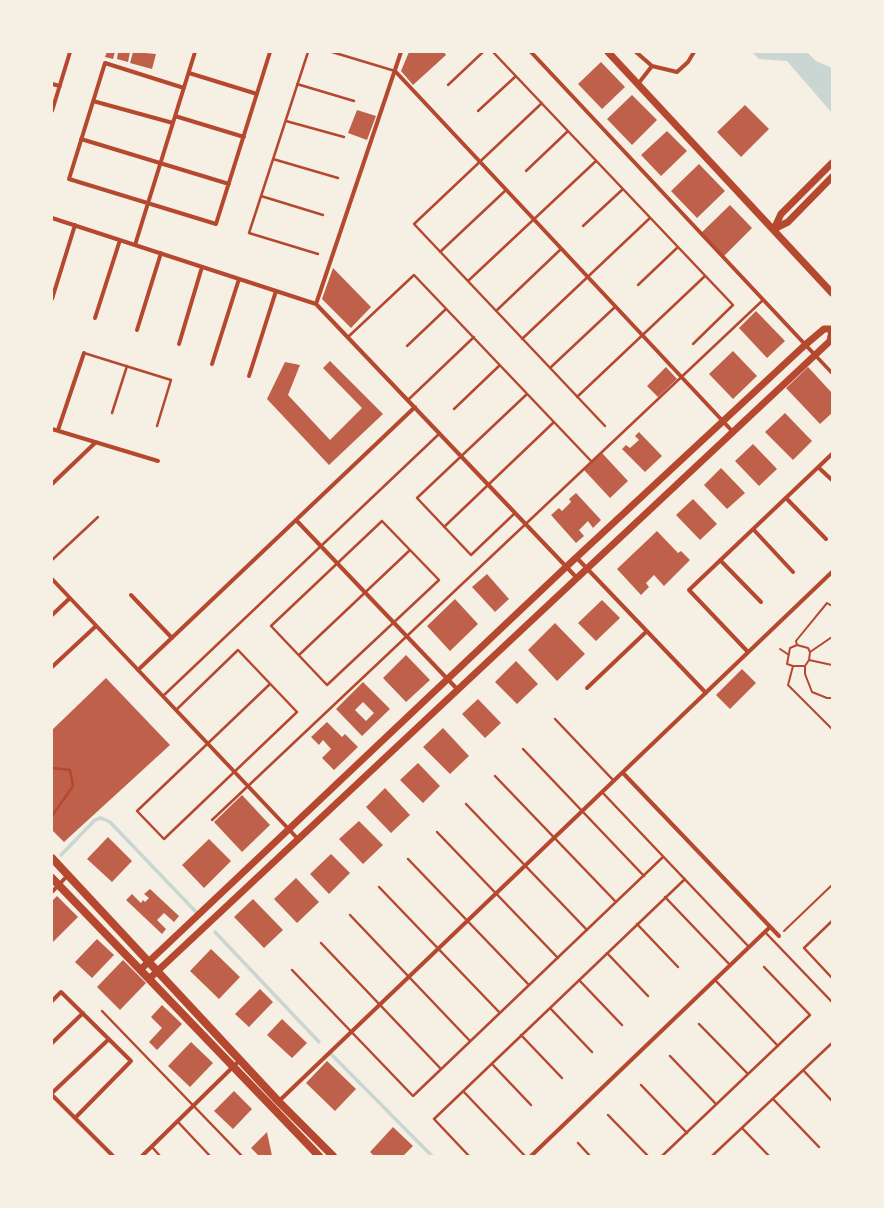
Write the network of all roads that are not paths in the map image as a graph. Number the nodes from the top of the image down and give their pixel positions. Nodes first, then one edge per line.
1 (70, 52) edge
2 (195, 52) edge
3 (264, 52) edge
4 (308, 52) edge
5 (332, 52) edge
6 (401, 52) edge
7 (482, 52) edge
8 (494, 52) edge
9 (531, 52) edge
10 (608, 52) edge
11 (636, 52) edge
12 (694, 52) edge
13 (270, 53) edge
14 (652, 66) junction
15 (395, 71) junction
16 (189, 72) junction
17 (516, 76) junction
18 (52, 84) edge
19 (297, 84) junction
20 (638, 84) junction
21 (448, 85) dead end
22 (60, 86) junction
23 (184, 88) junction
24 (257, 94) junction
25 (93, 101) junction
26 (354, 101) dead end
27 (542, 103) junction
28 (52, 111) edge
29 (478, 111) dead end
30 (175, 116) junction
31 (286, 121) junction
32 (173, 123) junction
33 (568, 131) junction
34 (244, 137) junction
35 (344, 137) dead end
36 (82, 139) junction
37 (273, 159) junction
38 (596, 161) junction
39 (480, 162) junction
40 (161, 163) junction
41 (832, 163) edge
42 (526, 171) dead end
43 (832, 177) edge
44 (338, 178) dead end
45 (229, 184) junction
46 (623, 189) junction
47 (506, 190) junction
48 (261, 196) junction
49 (148, 203) junction
50 (323, 215) dead end
51 (52, 218) edge
52 (650, 218) junction
53 (534, 219) junction
54 (75, 225) junction
55 (584, 226) dead end
56 (774, 229) junction
57 (120, 240) junction
58 (135, 245) junction
59 (678, 247) junction
60 (561, 249) junction
61 (440, 252) junction
62 (161, 254) junction
63 (318, 254) dead end
64 (202, 267) junction
65 (705, 276) junction
66 (588, 277) junction
67 (239, 279) junction
68 (468, 281) junction
69 (638, 285) dead end
70 (276, 291) junction
71 (832, 293) edge
72 (52, 299) edge
73 (763, 300) junction
74 (316, 304) junction
75 (615, 307) junction
76 (446, 308) junction
77 (496, 311) junction
78 (95, 318) dead end
79 (137, 330) dead end
80 (832, 330) edge
81 (642, 336) junction
82 (348, 337) junction
83 (474, 337) junction
84 (522, 339) junction
85 (180, 344) dead end
86 (693, 344) dead end
87 (806, 345) junction
88 (407, 346) dead end
89 (84, 353) joint
90 (815, 355) junction
91 (212, 364) dead end
92 (500, 365) junction
93 (127, 366) junction
94 (550, 368) junction
95 (832, 373) edge
96 (249, 376) dead end
97 (681, 377) junction
98 (527, 394) junction
99 (577, 397) junction
100 (408, 400) junction
101 (415, 407) junction
102 (454, 408) dead end
103 (112, 413) dead end
104 (554, 422) junction
105 (724, 422) junction
106 (157, 426) dead end
107 (605, 426) dead end
108 (52, 429) edge
109 (58, 430) junction
110 (733, 432) junction
111 (440, 433) junction
112 (96, 442) junction
113 (832, 454) edge
114 (461, 456) junction
115 (158, 461) dead end
116 (592, 462) junction
117 (818, 467) junction
118 (832, 480) edge
119 (52, 484) edge
120 (488, 485) junction
121 (786, 498) junction
122 (515, 513) junction
123 (98, 517) dead end
124 (296, 520) junction
125 (526, 524) junction
126 (444, 527) junction
127 (753, 529) junction
128 (826, 539) dead end
129 (321, 546) junction
130 (410, 550) junction
131 (576, 557) junction
132 (52, 560) edge
133 (720, 560) junction
134 (337, 563) junction
135 (566, 566) junction
136 (587, 568) junction
137 (793, 572) dead end
138 (832, 572) edge
139 (577, 578) junction
140 (52, 579) edge
141 (365, 592) junction
142 (131, 595) dead end
143 (70, 598) junction
144 (760, 602) dead end
145 (52, 615) edge
146 (394, 623) junction
147 (96, 626) junction
148 (647, 631) junction
149 (407, 637) junction
150 (172, 638) junction
151 (748, 652) junction
152 (299, 655) junction
153 (52, 668) edge
154 (138, 670) junction
155 (447, 679) junction
156 (270, 684) junction
157 (587, 688) dead end
158 (458, 690) junction
159 (706, 693) junction
160 (162, 696) junction
161 (176, 710) junction
162 (554, 719) dead end
163 (208, 744) junction
164 (523, 749) dead end
165 (52, 768) edge
166 (234, 772) junction
167 (623, 772) junction
168 (495, 776) dead end
169 (614, 781) junction
170 (248, 787) junction
171 (602, 792) junction
172 (466, 804) dead end
173 (582, 811) junction
174 (52, 816) edge
175 (212, 820) dead end
176 (288, 829) junction
177 (437, 832) dead end
178 (554, 838) junction
179 (298, 840) junction
180 (663, 856) junction
181 (52, 858) edge
182 (408, 859) dead end
183 (525, 866) junction
184 (68, 874) junction
185 (644, 876) junction
186 (685, 879) junction
187 (55, 881) edge
188 (379, 887) dead end
189 (52, 892) edge
190 (496, 893) junction
191 (665, 897) junction
192 (616, 902) junction
193 (350, 915) dead end
194 (468, 921) junction
195 (832, 921) edge
196 (637, 924) junction
197 (770, 927) junction
198 (587, 930) junction
199 (765, 932) junction
200 (779, 936) road end
201 (321, 943) dead end
202 (750, 947) junction
203 (438, 949) junction
204 (607, 953) junction
205 (558, 958) junction
206 (148, 961) junction
207 (730, 965) junction
208 (678, 967) dead end
209 (764, 967) dead end
210 (141, 969) junction
211 (292, 970) dead end
212 (157, 972) junction
213 (831, 975) edge
214 (409, 977) junction
215 (150, 978) junction
216 (579, 980) junction
217 (715, 980) junction
218 (529, 985) junction
219 (648, 996) dead end
220 (52, 1001) edge
221 (832, 1002) edge
222 (380, 1005) junction
223 (550, 1008) junction
224 (102, 1011) dead end
225 (83, 1013) junction
226 (500, 1013) junction
227 (699, 1024) dead end
228 (622, 1025) dead end
229 (352, 1032) junction
230 (521, 1035) junction
231 (109, 1039) junction
232 (470, 1041) junction
233 (52, 1043) edge
234 (832, 1043) edge
235 (778, 1046) junction
236 (592, 1052) dead end
237 (670, 1056) dead end
238 (241, 1060) junction
239 (492, 1064) junction
240 (234, 1066) junction
241 (441, 1069) junction
242 (803, 1070) junction
243 (748, 1074) junction
244 (562, 1078) dead end
245 (642, 1086) dead end
246 (463, 1091) junction
247 (52, 1094) edge
248 (773, 1099) junction
249 (832, 1101) edge
250 (279, 1102) junction
251 (716, 1104) junction
252 (532, 1105) dead end
253 (193, 1106) junction
254 (272, 1108) junction
255 (608, 1115) dead end
256 (75, 1118) junction
257 (177, 1122) junction
258 (742, 1128) junction
259 (687, 1133) junction
260 (578, 1143) dead end
261 (151, 1147) junction
262 (819, 1147) dead end
263 (326, 1149) junction
264 (113, 1156) edge
265 (142, 1156) edge
266 (160, 1156) edge
267 (210, 1156) edge
268 (242, 1156) edge
269 (319, 1156) edge
270 (333, 1156) edge
271 (469, 1156) edge
272 (525, 1156) edge
273 (531, 1156) edge
274 (590, 1156) edge
275 (648, 1156) edge
276 (662, 1156) edge
277 (712, 1156) edge
278 (769, 1156) edge

1 - 22 street
2 - 16 street
3 - 13 street
4 - 19 lane
5 - 15 lane
6 - 15 street
7 - 21 lane
8 - 17 lane
9 - 73 street
10 - 20 street
11 - 14 street
12 - 14 street
13 - 24 street
14 - 20 street
15 - 39 street
15 - 74 street
16 - 23 street
16 - 24 street
17 - 27 lane
17 - 29 lane
18 - 22 street
19 - 26 lane
19 - 31 lane
20 - 56 street
22 - 28 street
23 - 25 street
23 - 30 street
24 - 34 street
25 - 32 street
25 - 36 street
27 - 33 lane
27 - 39 lane
30 - 32 street
30 - 34 street
31 - 35 lane
31 - 37 lane
32 - 40 street
33 - 38 lane
33 - 42 lane
34 - 45 street
36 - 40 street
36 - 49 street
37 - 44 lane
37 - 48 lane
38 - 46 lane
38 - 53 lane
39 - 47 street
39 - 61 lane
40 - 45 street
40 - 49 street
41 - 56 street
43 - 56 street
45 - 49 street
46 - 52 lane
46 - 55 lane
47 - 53 street
47 - 61 lane
48 - 50 lane
48 - 63 lane
49 - 58 street
51 - 54 street
52 - 59 lane
52 - 66 lane
53 - 60 street
53 - 68 lane
54 - 57 street
54 - 72 street
56 - 71 street
57 - 58 street
57 - 78 street
58 - 62 street
59 - 65 lane
59 - 69 lane
60 - 66 street
60 - 77 lane
61 - 68 lane
62 - 64 street
62 - 79 street
64 - 67 street
64 - 85 street
65 - 81 lane
65 - 86 lane
66 - 75 street
66 - 84 lane
67 - 70 street
67 - 91 street
68 - 77 lane
70 - 74 street
70 - 96 street
73 - 87 street
73 - 97 lane
74 - 82 street
75 - 81 street
75 - 94 lane
76 - 82 lane
76 - 83 lane
76 - 88 lane
77 - 84 lane
80 - 87 street
80 - 90 street
81 - 97 street
81 - 99 lane
82 - 100 street
83 - 92 lane
83 - 100 lane
84 - 94 lane
87 - 90 street
87 - 105 street
89 - 93 lane
89 - 109 street
90 - 95 street
90 - 110 street
92 - 98 lane
92 - 102 lane
93 - 103 lane
93 - 106 lane
94 - 99 lane
97 - 105 street
97 - 116 lane
98 - 104 lane
98 - 114 lane
99 - 107 lane
100 - 101 street
101 - 111 street
101 - 124 street
104 - 116 lane
104 - 120 lane
105 - 110 street
105 - 131 street
108 - 109 street
109 - 112 street
110 - 136 street
111 - 114 street
111 - 129 lane
112 - 115 street
112 - 119 street
113 - 117 street
114 - 120 street
114 - 126 lane
116 - 125 lane
117 - 118 street
117 - 121 street
120 - 122 street
120 - 126 lane
121 - 127 street
121 - 128 street
122 - 125 street
122 - 126 lane
123 - 132 lane
124 - 129 street
124 - 150 street
125 - 135 street
125 - 149 lane
127 - 133 street
127 - 137 street
129 - 134 street
129 - 160 lane
130 - 134 lane
130 - 141 lane
130 - 146 lane
131 - 135 street
131 - 136 street
133 - 144 street
133 - 151 street
134 - 141 street
134 - 152 lane
135 - 139 street
135 - 155 street
136 - 139 street
136 - 148 street
138 - 151 street
139 - 158 street
140 - 143 street
141 - 146 street
141 - 152 lane
142 - 150 street
143 - 145 street
143 - 147 street
146 - 149 street
146 - 152 lane
147 - 153 street
147 - 154 street
148 - 157 street
148 - 159 street
149 - 155 street
149 - 170 lane
150 - 154 street
151 - 159 street
154 - 160 street
155 - 158 street
155 - 176 street
156 - 161 lane
156 - 163 lane
156 - 166 lane
158 - 179 street
159 - 167 street
160 - 161 street
161 - 163 street
162 - 169 lane
163 - 166 street
163 - 166 lane
164 - 173 lane
165 - 174 lane
166 - 170 street
167 - 169 street
167 - 197 street
168 - 178 lane
169 - 171 street
170 - 175 lane
170 - 176 street
171 - 173 street
171 - 180 lane
172 - 183 lane
173 - 178 street
173 - 185 lane
176 - 179 street
176 - 206 street
177 - 190 lane
178 - 183 street
178 - 192 lane
179 - 212 street
180 - 185 lane
180 - 186 lane
181 - 184 main road
182 - 194 lane
183 - 190 street
183 - 198 lane
184 - 187 street
184 - 206 main road
185 - 192 lane
186 - 191 lane
186 - 202 lane
187 - 189 street
187 - 210 main road
188 - 203 lane
190 - 194 street
190 - 205 lane
191 - 196 lane
191 - 207 lane
192 - 198 lane
193 - 214 lane
194 - 203 street
194 - 218 lane
195 - 213 lane
196 - 204 lane
196 - 208 lane
197 - 199 street
197 - 200 street
198 - 205 lane
199 - 202 street
199 - 221 lane
201 - 222 lane
202 - 207 street
203 - 214 street
203 - 226 lane
204 - 216 lane
204 - 219 lane
205 - 218 lane
206 - 210 street
206 - 212 main road
207 - 217 street
209 - 235 lane
210 - 215 main road
211 - 229 lane
212 - 215 street
212 - 238 main road
214 - 222 street
214 - 232 lane
215 - 240 main road
216 - 223 lane
216 - 228 lane
217 - 235 lane
217 - 273 street
218 - 226 lane
220 - 225 street
222 - 229 street
222 - 241 lane
223 - 230 lane
223 - 236 lane
224 - 253 lane
225 - 231 street
225 - 233 street
226 - 232 lane
227 - 243 lane
229 - 241 lane
229 - 250 street
230 - 239 lane
230 - 244 lane
231 - 247 street
231 - 256 street
232 - 241 lane
234 - 242 lane
235 - 243 lane
237 - 251 lane
238 - 240 street
238 - 250 main road
239 - 246 lane
239 - 252 lane
240 - 253 street
240 - 254 main road
242 - 248 lane
242 - 249 lane
243 - 251 lane
245 - 259 lane
246 - 271 lane
246 - 272 lane
247 - 256 street
248 - 258 lane
248 - 262 lane
250 - 254 street
250 - 263 main road
251 - 259 lane
253 - 257 street
253 - 268 lane
254 - 269 main road
255 - 275 lane
256 - 264 street
257 - 261 street
257 - 267 lane
258 - 277 lane
258 - 278 lane
259 - 276 lane
260 - 274 lane
261 - 265 street
261 - 266 lane
263 - 269 street
263 - 270 main road

